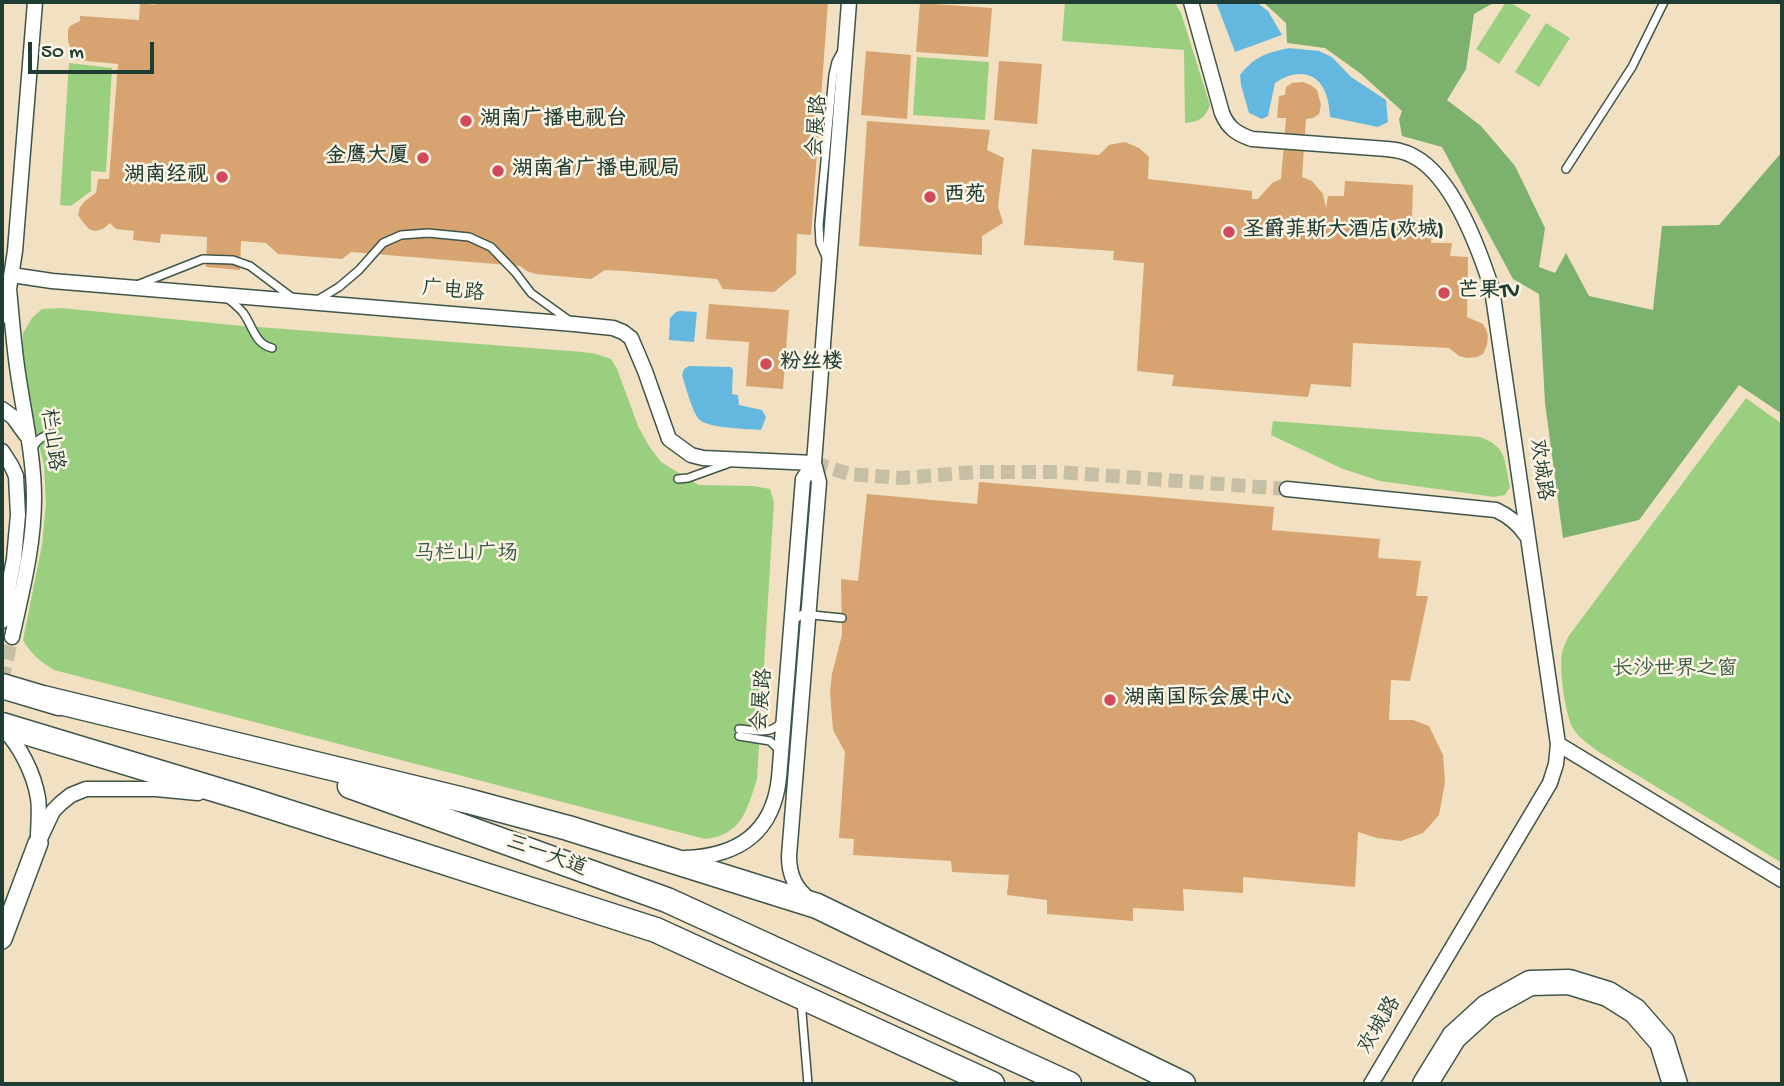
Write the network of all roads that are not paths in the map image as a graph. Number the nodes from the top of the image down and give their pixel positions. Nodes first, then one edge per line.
1 (35, 2) edge
2 (849, 2) edge
3 (1191, 2) edge
4 (1664, 2) edge
5 (1566, 169) dead end
6 (10, 282) junction
7 (130, 288) junction
8 (224, 295) junction
9 (296, 301) junction
10 (312, 303) junction
11 (2, 316) edge
12 (574, 324) junction
13 (272, 348) dead end
14 (2, 409) edge
15 (53, 433) dead end
16 (28, 439) junction
17 (2, 451) edge
18 (31, 456) junction
19 (736, 460) junction
20 (814, 463) junction
21 (9, 477) edge
22 (678, 479) dead end
23 (1287, 489) tunnel mouth
24 (1528, 537) junction
25 (804, 614) junction
26 (842, 618) dead end
27 (2, 621) tunnel mouth
28 (12, 637) tunnel mouth
29 (2, 686) edge
30 (43, 698) junction
31 (784, 714) junction
32 (2, 726) edge
33 (1558, 744) junction
34 (780, 753) junction
35 (247, 799) junction
36 (38, 843) junction
37 (656, 856) junction
38 (1782, 880) edge
39 (817, 906) junction
40 (5, 919) edge
41 (2, 939) edge
42 (800, 996) junction
43 (808, 1084) edge
44 (992, 1084) edge
45 (1069, 1084) edge
46 (1183, 1084) edge
47 (1371, 1084) edge
48 (1425, 1084) edge
49 (1675, 1084) edge

1 - 6 street
2 - 20 street, 会展路
3 - 24 street, 欢城路
4 - 5 lane
6 - 7 street, 广电路
6 - 11 street
6 - 16 street, 栏山路
7 - 8 street, 广电路
7 - 9 lane
8 - 9 street, 广电路
8 - 13 lane
9 - 10 street, 广电路
10 - 12 street, 广电路
10 - 12 lane
12 - 19 street, 广电路
14 - 16 street
15 - 18 lane
16 - 18 street, 栏山路
17 - 21 street
18 - 28 street, 栏山路
19 - 20 street, 广电路
19 - 22 lane
20 - 25 street, 会展路
21 - 27 street
23 - 24 street
24 - 33 street, 欢城路
25 - 26 lane
25 - 31 street, 会展路
25 - 39 street, 会展路
29 - 30 highway, 三一大道
30 - 37 highway
30 - 45 highway, 三一大道
31 - 34 street, 会展路
31 - 34 lane
32 - 35 highway, 三一大道
32 - 36 street
33 - 38 street
33 - 47 street, 欢城路
34 - 37 street, 会展路
35 - 36 street
35 - 42 highway, 三一大道
36 - 40 street
37 - 39 highway
39 - 46 highway
40 - 41 street
42 - 43 lane
42 - 44 highway, 三一大道
48 - 49 highway

